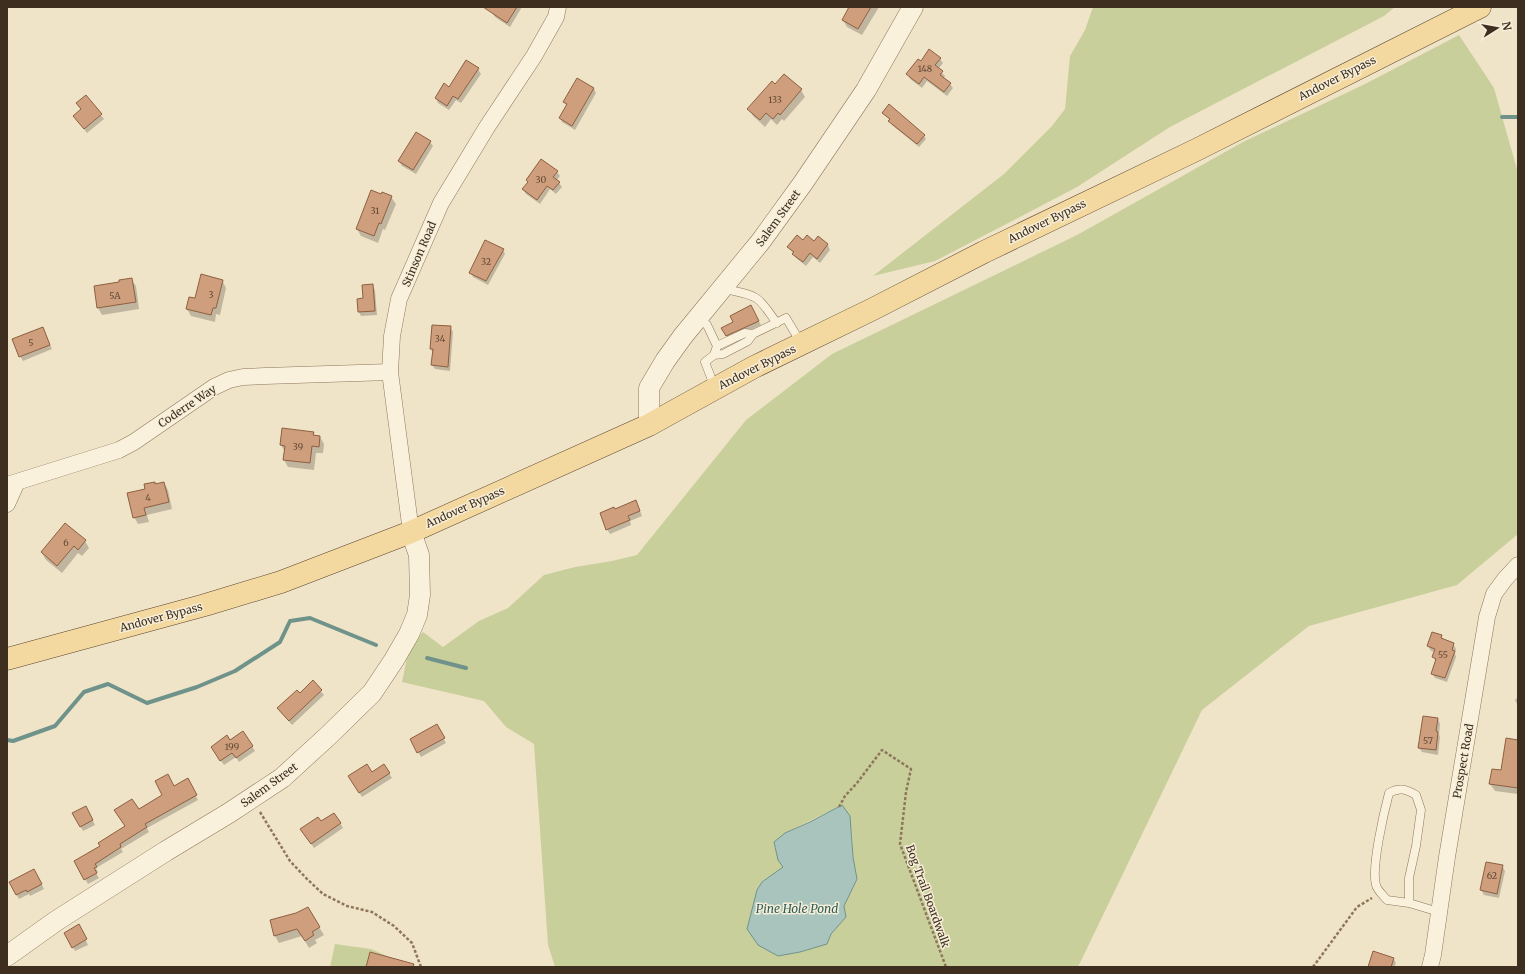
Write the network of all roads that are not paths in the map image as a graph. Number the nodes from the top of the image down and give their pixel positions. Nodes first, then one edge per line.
1 (558, 7) edge
2 (912, 7) edge
3 (1480, 7) edge
4 (723, 288) junction
5 (698, 317) junction
6 (776, 323) junction
7 (754, 334) junction
8 (801, 344) junction
9 (717, 346) junction
10 (714, 355) junction
11 (390, 372) junction
12 (715, 388) junction
13 (649, 425) junction
14 (12, 483) edge
15 (7, 504) edge
16 (411, 532) junction
17 (1518, 565) edge
18 (7, 659) edge
19 (1409, 903) junction
20 (1439, 912) junction
21 (7, 956) edge
22 (1430, 967) edge

1 - 11 street, Stinson Road
2 - 4 street, Salem Street
3 - 8 main road, Andover Bypass
4 - 5 street, Salem Street
4 - 6 lane
5 - 9 lane
5 - 13 street, Salem Street
6 - 7 lane
6 - 8 lane
7 - 9 lane
7 - 10 lane
8 - 12 main road, Andover Bypass
9 - 10 lane
10 - 12 lane
11 - 14 street, Coderre Way
11 - 16 street, Stinson Road
12 - 13 main road, Andover Bypass
13 - 16 main road, Andover Bypass
14 - 15 street, Coderre Way
16 - 18 main road, Andover Bypass
16 - 21 street, Salem Street
17 - 20 street, Prospect Road
19 - 19 lane
19 - 20 lane
20 - 22 street, Prospect Road

